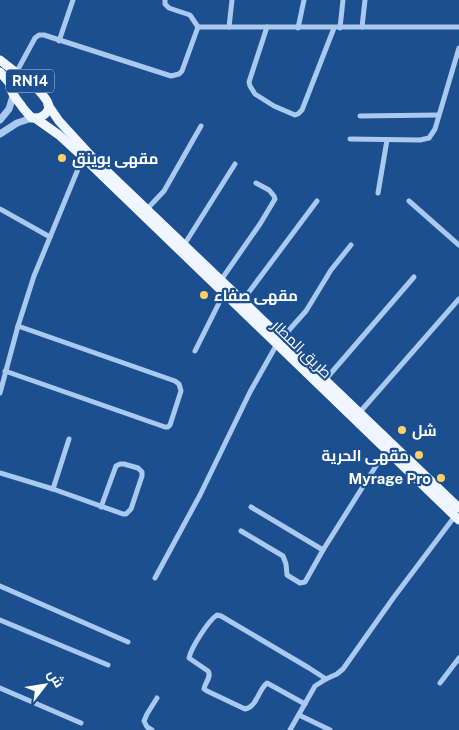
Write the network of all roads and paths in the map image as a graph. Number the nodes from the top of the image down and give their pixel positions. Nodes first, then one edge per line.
1 (73, 0) edge
2 (165, 0) edge
3 (232, 0) edge
4 (304, 0) edge
5 (343, 0) edge
6 (365, 0) edge
7 (198, 27) junction
8 (229, 27) junction
9 (362, 27) junction
10 (459, 27) edge
11 (267, 28) junction
12 (298, 28) junction
13 (334, 28) junction
14 (340, 28) junction
15 (59, 40) junction
16 (459, 48) edge
17 (0, 60) edge
18 (0, 72) edge
19 (19, 75) junction
20 (13, 91) junction
21 (48, 105) junction
22 (438, 115) junction
23 (360, 116) dead end
24 (34, 118) junction
25 (0, 120) edge
26 (201, 126) dead end
27 (0, 134) edge
28 (350, 139) dead end
29 (387, 140) junction
30 (82, 157) junction
31 (235, 164) dead end
32 (256, 183) dead end
33 (378, 193) dead end
34 (317, 200) dead end
35 (409, 201) dead end
36 (0, 209) edge
37 (148, 210) junction
38 (50, 237) junction
39 (184, 245) junction
40 (352, 245) dead end
41 (459, 245) edge
42 (414, 277) dead end
43 (221, 280) junction
44 (224, 294) junction
45 (459, 298) edge
46 (243, 300) junction
47 (18, 326) junction
48 (280, 341) junction
49 (195, 351) dead end
50 (6, 371) junction
51 (325, 380) junction
52 (0, 393) edge
53 (360, 412) junction
54 (69, 439) dead end
55 (386, 450) junction
56 (0, 473) edge
57 (52, 489) junction
58 (100, 507) junction
59 (251, 507) dead end
60 (458, 515) edge
61 (241, 531) dead end
62 (323, 550) junction
63 (154, 578) dead end
64 (0, 586) edge
65 (0, 620) edge
66 (128, 642) dead end
67 (459, 658) edge
68 (108, 665) dead end
69 (326, 679) junction
70 (440, 683) dead end
71 (0, 688) edge
72 (157, 698) dead end
73 (306, 704) junction
74 (299, 715) junction
75 (81, 724) dead end
76 (148, 729) edge
77 (290, 730) edge
78 (330, 730) edge

1 - 15 street
2 - 7 street
3 - 8 street
4 - 12 street
5 - 14 street
6 - 9 street
7 - 8 street
7 - 15 street
8 - 11 street
9 - 10 street
9 - 14 street
11 - 12 street
11 - 13 street
12 - 13 street
13 - 14 street
15 - 19 street
16 - 22 street
17 - 19 main road, RN14
18 - 20 main road, RN14
19 - 20 main road, RN14
19 - 21 main road, RN14
20 - 24 main road, RN14
20 - 25 street
21 - 24 main road, RN14
21 - 37 main road, طريق المطار / RN14
22 - 23 street
22 - 29 street
24 - 27 street
24 - 30 main road, طريق المطار / RN14
26 - 37 street
28 - 29 street
29 - 33 street
30 - 38 street
30 - 44 main road, طريق المطار / RN14
31 - 39 street
32 - 43 street
34 - 46 street
35 - 41 street
36 - 38 street
37 - 39 main road, طريق المطار / RN14
38 - 47 street
39 - 43 main road, طريق المطار / RN14
40 - 48 street
42 - 51 street
43 - 46 main road, طريق المطار / RN14
44 - 48 main road, طريق المطار / RN14
44 - 49 street
45 - 53 street
46 - 48 main road, طريق المطار / RN14
47 - 50 street
47 - 50 street
48 - 51 main road, طريق المطار / RN14
48 - 55 main road, طريق المطار / RN14
48 - 63 street
50 - 52 street
51 - 53 main road, طريق المطار / RN14
53 - 60 main road, طريق المطار / RN14
54 - 57 street
55 - 60 main road, طريق المطار / RN14
55 - 62 street
56 - 57 street
57 - 58 street
58 - 58 street
59 - 62 street
60 - 69 street
61 - 62 street
64 - 66 street
65 - 68 street
67 - 70 street
69 - 73 street
69 - 73 street
71 - 75 street
72 - 76 street
73 - 74 street
74 - 77 street
74 - 78 street

